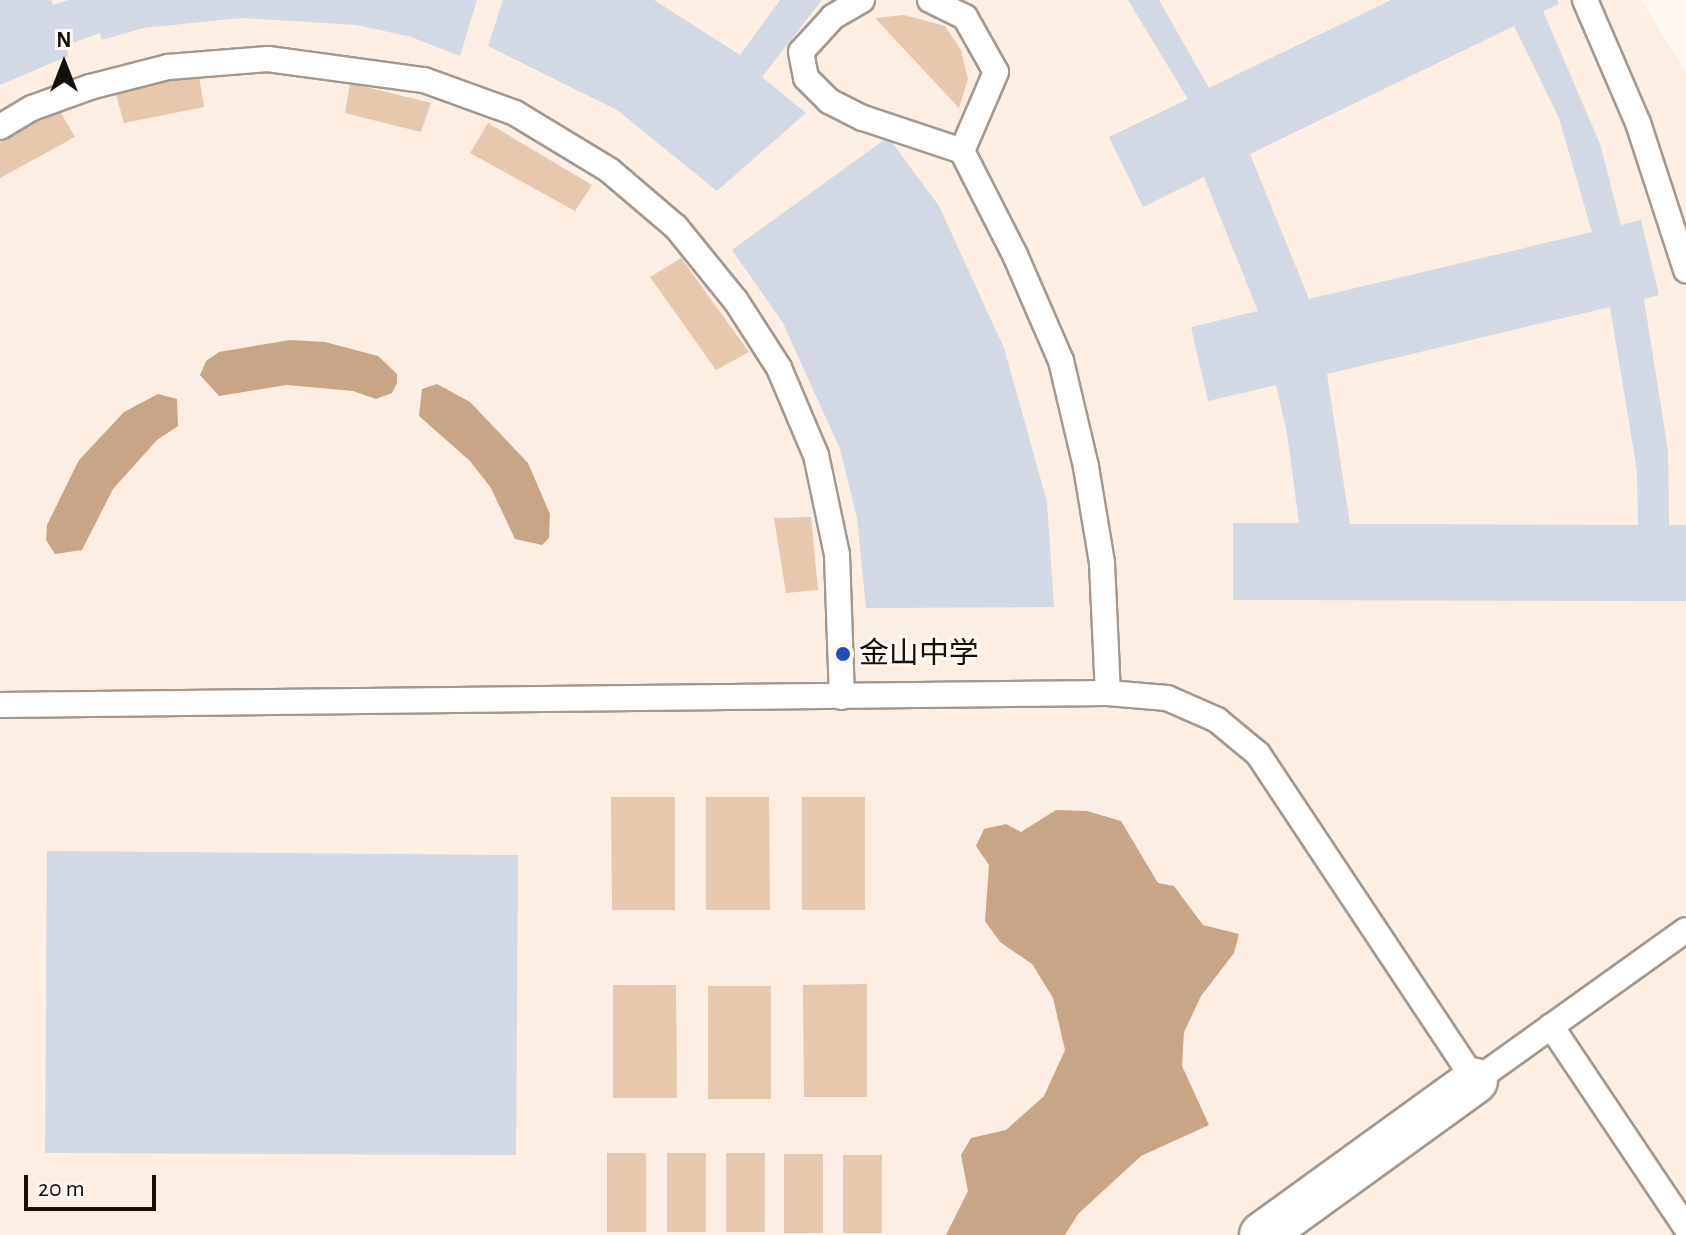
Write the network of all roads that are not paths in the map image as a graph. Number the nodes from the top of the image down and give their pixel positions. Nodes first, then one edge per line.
1 (862, 0) edge
2 (930, 0) edge
3 (1585, 0) edge
4 (0, 127) edge
5 (962, 151) junction
6 (1686, 270) edge
7 (1108, 693) junction
8 (842, 697) junction
9 (0, 705) edge
10 (1686, 930) edge
11 (1551, 1026) junction
12 (1475, 1081) junction
13 (1686, 1228) edge
14 (1262, 1235) edge

1 - 5 lane
2 - 5 lane
3 - 6 lane
4 - 8 lane
5 - 7 lane
7 - 8 lane
7 - 12 lane
8 - 9 lane
10 - 11 lane
11 - 12 lane
11 - 13 lane
12 - 14 street

